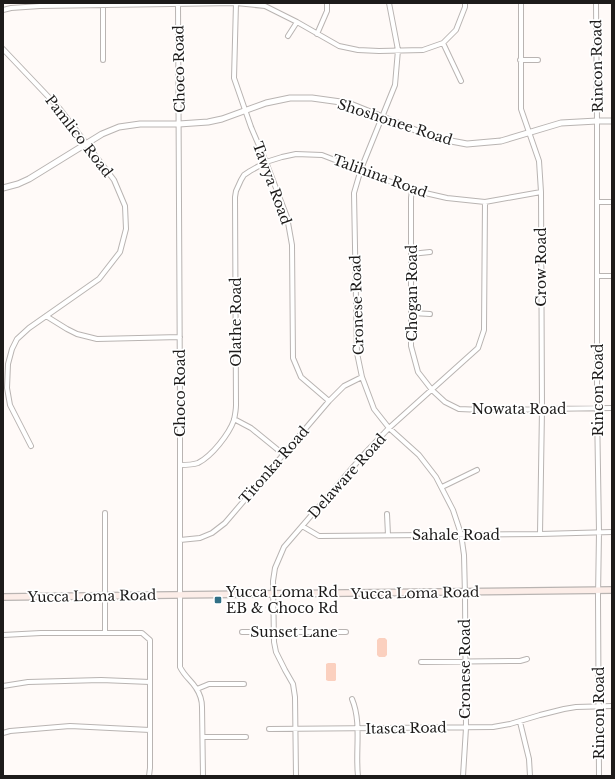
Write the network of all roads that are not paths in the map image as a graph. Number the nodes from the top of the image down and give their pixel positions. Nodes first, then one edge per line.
1 (236, 3) edge
2 (327, 3) edge
3 (389, 3) edge
4 (465, 3) edge
5 (521, 3) edge
6 (596, 3) edge
7 (178, 4) edge
8 (103, 6) junction
9 (3, 10) edge
10 (297, 22) junction
11 (318, 34) junction
12 (288, 36) dead end
13 (443, 43) junction
14 (3, 49) edge
15 (398, 50) junction
16 (103, 60) dead end
17 (520, 60) junction
18 (538, 60) dead end
19 (461, 81) dead end
20 (245, 110) junction
21 (382, 117) junction
22 (597, 121) junction
23 (612, 121) edge
24 (179, 124) junction
25 (530, 132) junction
26 (86, 143) junction
27 (266, 162) junction
28 (361, 169) junction
29 (3, 188) edge
30 (412, 190) junction
31 (541, 192) junction
32 (485, 202) junction
33 (597, 202) junction
34 (612, 202) edge
35 (430, 252) dead end
36 (411, 254) junction
37 (598, 276) junction
38 (612, 276) edge
39 (412, 313) junction
40 (430, 314) dead end
41 (46, 316) junction
42 (180, 336) junction
43 (362, 377) junction
44 (5, 388) edge
45 (432, 390) junction
46 (329, 401) junction
47 (597, 408) junction
48 (612, 408) edge
49 (542, 409) junction
50 (234, 419) junction
51 (389, 428) junction
52 (31, 446) dead end
53 (283, 454) junction
54 (180, 465) junction
55 (477, 470) dead end
56 (442, 487) junction
57 (105, 513) dead end
58 (388, 514) dead end
59 (302, 526) junction
60 (599, 532) junction
61 (612, 532) edge
62 (461, 534) junction
63 (540, 534) junction
64 (388, 535) junction
65 (180, 540) junction
66 (598, 590) junction
67 (612, 590) edge
68 (465, 592) junction
69 (274, 594) junction
70 (180, 595) junction
71 (105, 596) junction
72 (3, 597) edge
73 (242, 632) dead end
74 (274, 632) junction
75 (346, 632) dead end
76 (105, 633) junction
77 (3, 635) edge
78 (527, 659) dead end
79 (466, 661) junction
80 (421, 662) dead end
81 (150, 682) junction
82 (244, 684) dead end
83 (3, 686) edge
84 (197, 689) junction
85 (352, 699) dead end
86 (599, 706) junction
87 (612, 706) edge
88 (520, 722) junction
89 (466, 728) junction
90 (269, 729) dead end
91 (357, 729) junction
92 (150, 730) junction
93 (295, 730) junction
94 (3, 733) edge
95 (203, 737) junction
96 (246, 737) dead end
97 (149, 776) edge
98 (203, 776) edge
99 (296, 776) edge
100 (358, 776) edge
101 (463, 776) edge
102 (530, 776) edge
103 (599, 776) edge

1 - 7 street
1 - 10 street
1 - 20 street, Tawya Road
2 - 11 street
3 - 15 street, Cronese Road
4 - 13 street
5 - 17 street, Crow Road
6 - 22 street, Rincon Road
7 - 8 street
7 - 24 street, Choco Road
8 - 9 street
8 - 16 street
10 - 11 street
10 - 12 street
11 - 15 street
13 - 15 street
13 - 19 street
14 - 26 street, Pamlico Road
15 - 21 street, Cronese Road
17 - 18 street
17 - 25 street, Crow Road
20 - 21 street, Shoshonee Road
20 - 24 street, Shoshonee Road
20 - 27 street, Tawya Road
21 - 25 street, Shoshonee Road
21 - 28 street, Cronese Road
22 - 23 street, Shoshonee Road
22 - 25 street, Shoshonee Road
22 - 33 street, Rincon Road
24 - 26 street, Shoshonee Road
24 - 42 street, Choco Road
25 - 31 street, Crow Road
26 - 29 street, Shoshonee Road
26 - 41 street, Pamlico Road
27 - 28 street, Talihina Road
27 - 46 street, Tawya Road
27 - 50 street, Olathe Road
28 - 30 street, Talihina Road
28 - 43 street, Cronese Road
30 - 32 street, Talihina Road
30 - 36 street, Chogan Road
31 - 32 street, Talihina Road
31 - 49 street, Crow Road
32 - 45 street, Delaware Road
33 - 34 street
33 - 37 street, Rincon Road
35 - 36 street
36 - 39 street, Chogan Road
37 - 38 street
37 - 47 street, Rincon Road
39 - 40 street
39 - 45 street, Chogan Road
41 - 42 street
41 - 44 street, Pamlico Road
42 - 54 street, Choco Road
43 - 46 street, Titonka Road
43 - 51 street, Cronese Road
44 - 52 street, Pamlico Road
45 - 49 street, Nowata Road
45 - 51 street, Delaware Road
46 - 53 street, Titonka Road
47 - 48 street, Nowata Road
47 - 49 street, Nowata Road
47 - 60 street, Rincon Road
49 - 63 street, Crow Road
50 - 53 street
50 - 54 street, Olathe Road
51 - 56 street, Cronese Road
51 - 59 street, Delaware Road
53 - 65 street, Titonka Road
54 - 65 street, Choco Road
55 - 56 street
56 - 62 street, Cronese Road
57 - 71 street
58 - 64 street
59 - 64 street, Sahale Road
59 - 69 street, Delaware Road
60 - 61 street, Sahale Road
60 - 63 street, Sahale Road
60 - 66 street, Rincon Road
62 - 63 street, Sahale Road
62 - 64 street, Sahale Road
62 - 68 street, Cronese Road
65 - 70 street, Choco Road
66 - 67 main road, Yucca Loma Road
66 - 68 main road, Yucca Loma Road
66 - 86 street, Rincon Road
68 - 69 main road, Yucca Loma Road
68 - 79 street, Cronese Road
69 - 70 main road, Yucca Loma Road
69 - 74 street, Delaware Road
70 - 71 main road, Yucca Loma Road
70 - 84 street, Choco Road
71 - 72 main road, Yucca Loma Road
71 - 76 street
73 - 74 street, Sunset Lane
74 - 75 street, Sunset Lane
74 - 93 street, Delaware Road
76 - 77 street
76 - 81 street
78 - 79 street
79 - 80 street
79 - 89 street, Cronese Road
81 - 83 street
81 - 92 street
82 - 84 street
84 - 95 street, Choco Road
85 - 91 street
86 - 87 street, Itasca Road
86 - 88 street, Itasca Road
86 - 103 street, Rincon Road
88 - 89 street, Itasca Road
88 - 102 street
89 - 91 street, Itasca Road
89 - 101 street, Cronese Road
90 - 93 street, Itasca Road
91 - 93 street, Itasca Road
91 - 100 street
92 - 94 street
92 - 97 street
93 - 99 street, Delaware Road
95 - 96 street
95 - 98 street, Choco Road

